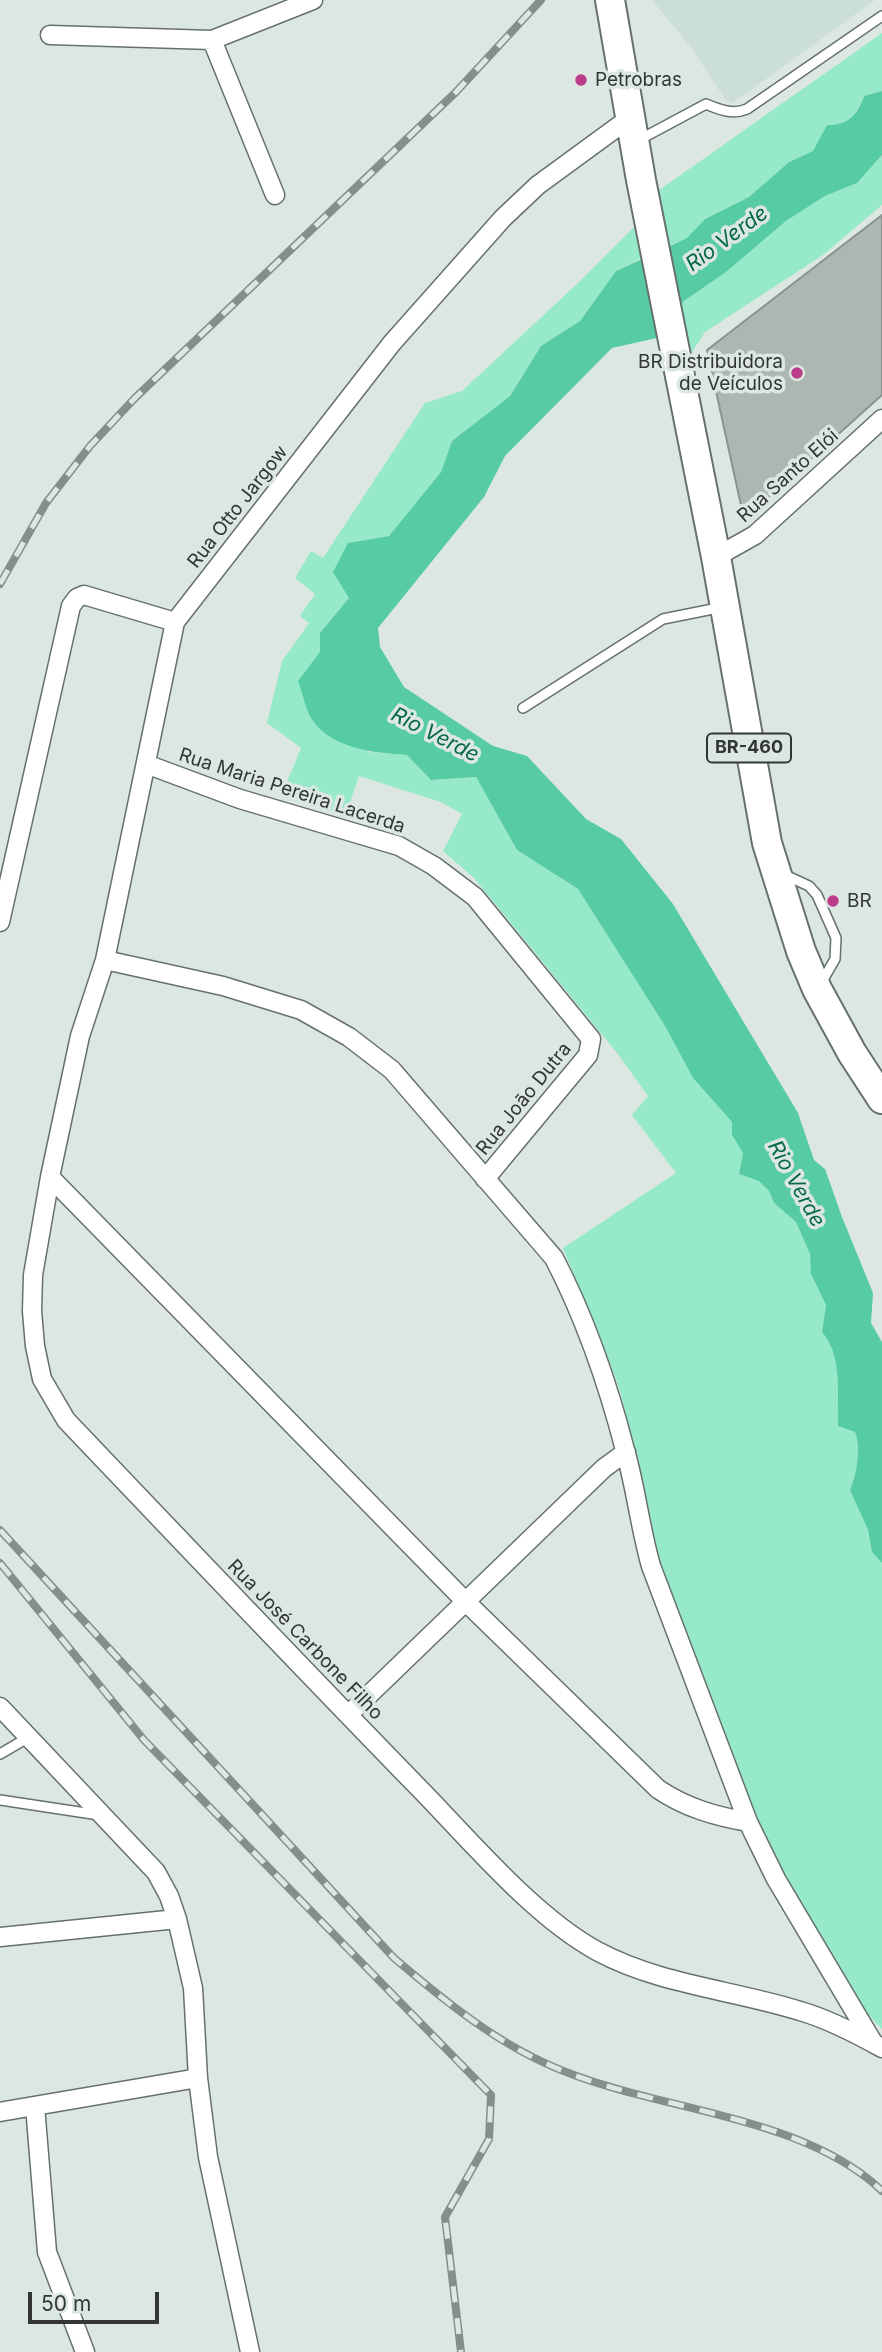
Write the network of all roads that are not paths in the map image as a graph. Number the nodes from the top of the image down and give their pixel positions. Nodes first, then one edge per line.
1 (313, 0) edge
2 (610, 0) edge
3 (882, 16) edge
4 (50, 35) dead end
5 (212, 40) junction
6 (633, 130) junction
7 (275, 195) dead end
8 (882, 419) edge
9 (716, 557) junction
10 (78, 588) dead end
11 (724, 606) junction
12 (70, 610) junction
13 (175, 622) junction
14 (523, 708) dead end
15 (146, 765) junction
16 (0, 922) edge
17 (104, 960) junction
18 (80, 1036) joint
19 (591, 1045) joint
20 (882, 1099) edge
21 (50, 1177) junction
22 (485, 1179) junction
23 (626, 1452) junction
24 (465, 1601) junction
25 (0, 1707) edge
26 (348, 1715) junction
27 (29, 1737) junction
28 (0, 1754) edge
29 (0, 1800) edge
30 (104, 1817) junction
31 (748, 1822) junction
32 (177, 1919) junction
33 (0, 1937) edge
34 (878, 2046) edge
35 (198, 2078) junction
36 (35, 2106) junction
37 (0, 2112) edge
38 (85, 2352) edge
39 (250, 2352) edge

1 - 5 street
2 - 6 main road, BR-460
3 - 6 lane
4 - 5 street
5 - 7 street
6 - 9 main road, BR-460
6 - 13 street, Rua Otto Jargow
8 - 9 street, Rua Santo Elói
9 - 11 main road, BR-460
10 - 12 street
11 - 14 lane
11 - 20 main road, BR-460
12 - 13 street
12 - 16 street
13 - 15 street, Rua Otto Jargow
15 - 17 street, Rua Otto Jargow
15 - 19 street, Rua Maria Pereira Lacerda
17 - 18 street, Rua Otto Jargow
17 - 22 street, Rua José Carbone Filho
18 - 21 street, Rua José Carbone Filho
19 - 22 street, Rua João Dutra
21 - 24 street
21 - 26 street, Rua José Carbone Filho
22 - 23 street, Rua José Carbone Filho
23 - 24 street
23 - 31 street, Rua José Carbone Filho
24 - 26 street
24 - 31 street
25 - 27 street
26 - 34 street, Rua José Carbone Filho
27 - 28 lane
27 - 30 street
29 - 30 lane
30 - 32 street
31 - 34 street, Rua José Carbone Filho
32 - 33 street
32 - 35 street
35 - 36 street
35 - 39 street
36 - 37 street
36 - 38 street

